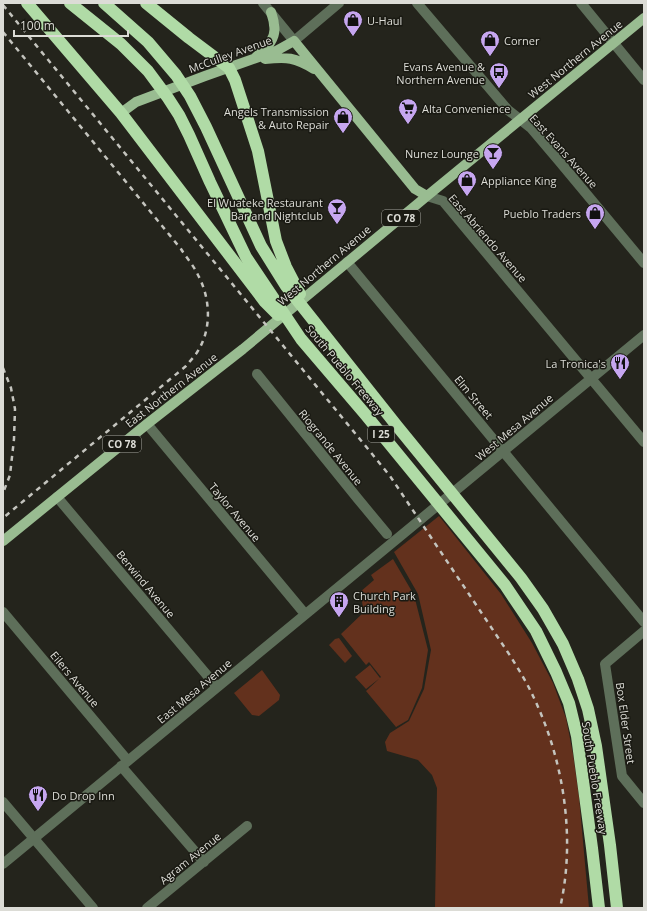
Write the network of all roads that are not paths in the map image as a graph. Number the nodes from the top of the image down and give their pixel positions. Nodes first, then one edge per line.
1 (27, 3) edge
2 (70, 3) edge
3 (104, 3) edge
4 (146, 3) edge
5 (263, 3) edge
6 (339, 3) edge
7 (417, 3) edge
8 (581, 3) edge
9 (270, 12) junction
10 (644, 18) edge
11 (294, 41) junction
12 (614, 43) junction
13 (253, 59) junction
14 (229, 68) junction
15 (320, 73) junction
16 (644, 80) edge
17 (121, 113) junction
18 (520, 120) junction
19 (427, 196) junction
20 (346, 262) junction
21 (644, 263) edge
22 (323, 333) junction
23 (644, 335) edge
24 (301, 339) junction
25 (243, 349) joint
26 (257, 374) dead end
27 (591, 379) junction
28 (147, 424) junction
29 (644, 442) edge
30 (504, 451) junction
31 (57, 497) junction
32 (387, 534) dead end
33 (399, 536) joint
34 (3, 541) edge
35 (3, 612) edge
36 (305, 614) junction
37 (644, 622) edge
38 (644, 630) edge
39 (216, 688) junction
40 (125, 764) junction
41 (3, 802) edge
42 (644, 802) edge
43 (247, 826) dead end
44 (34, 838) junction
45 (204, 862) junction
46 (3, 864) edge
47 (93, 908) edge
48 (147, 908) edge
49 (599, 908) edge
50 (617, 908) edge

1 - 17 highway
2 - 24 highway, South Pueblo Freeway / I 25
3 - 22 highway, South Pueblo Freeway / I 25
4 - 14 highway
5 - 9 street, East Abriendo Avenue
6 - 11 street, McCulley Avenue
7 - 18 street, East Evans Avenue
8 - 12 street
9 - 11 street, East Abriendo Avenue
9 - 13 main road
10 - 12 main road, West Northern Avenue / CO 78
11 - 13 main road, McCulley Avenue
11 - 15 main road, East Abriendo Avenue
12 - 16 street
12 - 18 main road, West Northern Avenue / CO 78
13 - 14 main road, McCulley Avenue
13 - 15 main road
14 - 17 main road, McCulley Avenue
14 - 22 highway
15 - 19 main road, East Abriendo Avenue
17 - 24 highway
18 - 19 main road, West Northern Avenue / CO 78
18 - 21 street, East Evans Avenue
19 - 20 main road, West Northern Avenue / CO 78
19 - 27 street, East Abriendo Avenue
20 - 25 main road, West Northern Avenue / CO 78
20 - 30 street, Elm Street
22 - 50 highway, South Pueblo Freeway / I 25
23 - 27 street, West Mesa Avenue
24 - 49 highway, South Pueblo Freeway / I 25
25 - 28 main road, East Northern Avenue / CO 78
26 - 32 street, Riogrande Avenue
27 - 29 street, East Abriendo Avenue
27 - 30 street, West Mesa Avenue
28 - 31 main road, East Northern Avenue / CO 78
28 - 36 street, Taylor Avenue
30 - 33 street, West Mesa Avenue
30 - 37 street, Elm Street
31 - 34 main road, East Northern Avenue / CO 78
31 - 39 street, Berwind Avenue
33 - 36 street, East Mesa Avenue
35 - 40 street, Eilers Avenue
36 - 39 street, East Mesa Avenue
38 - 42 street, Box Elder Street
39 - 40 street, East Mesa Avenue
40 - 44 street, East Mesa Avenue
40 - 45 street, Eilers Avenue
41 - 44 street
43 - 45 street, Agram Avenue
44 - 46 street, East Mesa Avenue
44 - 47 street
45 - 48 street, Agram Avenue

